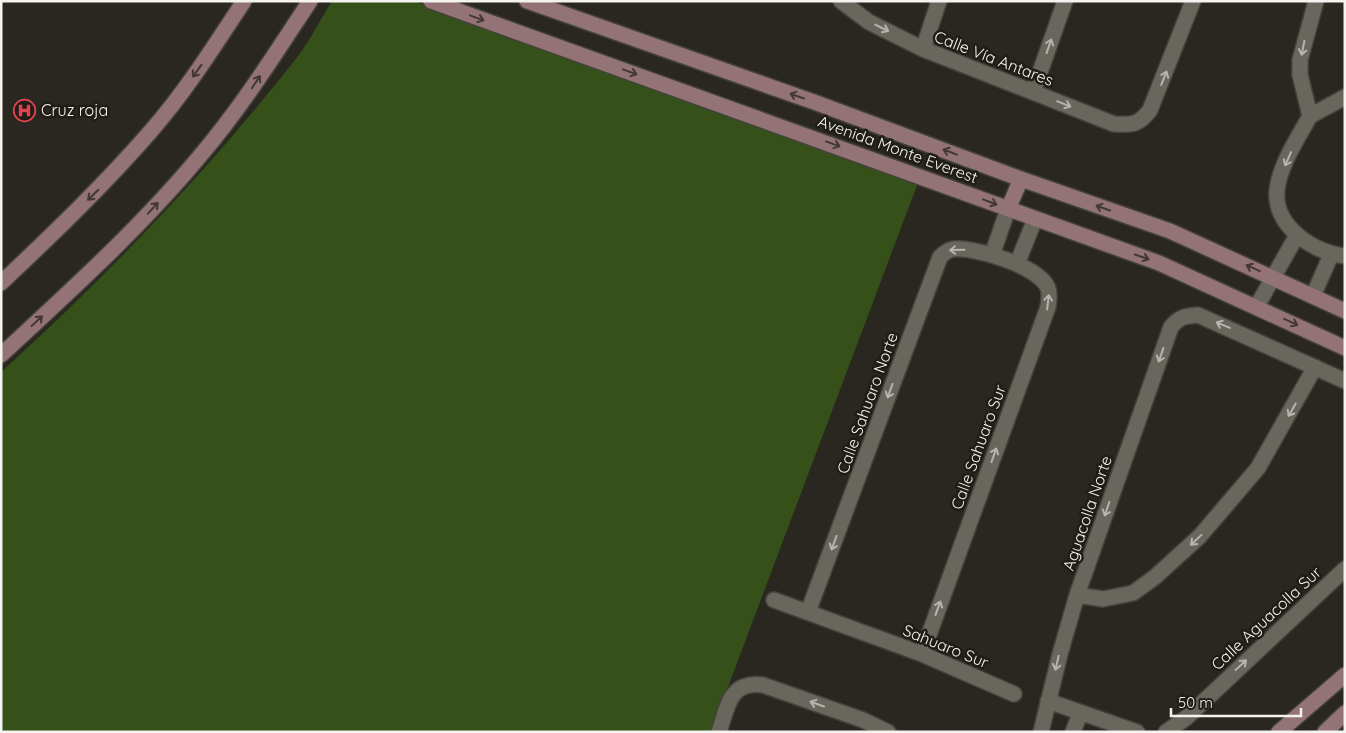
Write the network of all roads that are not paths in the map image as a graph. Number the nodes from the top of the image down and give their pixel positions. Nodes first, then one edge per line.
1 (244, 1) edge
2 (310, 1) edge
3 (431, 1) edge
4 (527, 1) edge
5 (842, 1) edge
6 (939, 1) edge
7 (1065, 1) edge
8 (1193, 1) edge
9 (1316, 1) edge
10 (923, 49) junction
11 (1033, 92) junction
12 (1345, 97) edge
13 (1310, 116) junction
14 (1021, 179) junction
15 (1008, 209) junction
16 (1035, 219) junction
17 (1296, 237) junction
18 (1338, 255) edge
19 (1005, 260) junction
20 (1274, 277) junction
21 (1, 283) edge
22 (1312, 296) junction
23 (1257, 306) junction
24 (1345, 311) edge
25 (1345, 348) edge
26 (1, 355) edge
27 (1315, 367) junction
28 (1345, 381) edge
29 (1345, 569) edge
30 (1077, 595) junction
31 (774, 600) dead end
32 (808, 612) junction
33 (922, 654) junction
34 (1345, 675) edge
35 (1014, 694) dead end
36 (1048, 701) junction
37 (1080, 714) junction
38 (1345, 714) edge
39 (861, 726) edge
40 (1327, 731) edge
41 (719, 732) edge
42 (888, 732) edge
43 (1041, 732) edge
44 (1073, 732) edge
45 (1137, 732) edge
46 (1166, 732) edge
47 (1279, 732) edge

1 -> 21 main road
26 -> 2 main road
3 -> 15 main road, Avenida Monte Everest
14 -> 4 main road, Avenida Monte Everest
5 -> 10 street, Calle Vía Antares
6 - 10 street
11 -> 7 street
11 -> 8 street, Calle Vía Antares
9 -> 13 street
10 - 11 street, Calle Vía Antares
12 - 13 street
13 -> 17 street
14 - 15 main road
20 -> 14 main road, Avenida Monte Everest
15 - 16 main road, Avenida Monte Everest
15 - 19 street
16 - 19 street
16 -> 23 main road, Avenida Monte Everest
17 - 18 street
17 - 20 street
18 - 22 street
19 -> 32 street, Calle Sahuaro Norte
33 -> 19 street, Calle Sahuaro Sur
20 - 22 main road, Avenida Monte Everest
20 - 23 street
22 - 24 main road, Avenida Monte Everest
23 -> 25 main road, Avenida Monte Everest
27 - 28 street
27 -> 30 street
27 -> 30 street, Aguacolla Norte
46 -> 29 street, Calle Aguacolla Sur
30 -> 36 street, Aguacolla Norte
31 - 32 street, Sahuaro Sur
32 - 33 street, Sahuaro Sur
33 - 35 street, Sahuaro Sur
34 - 47 main road
36 - 37 street
36 - 43 street, Aguacolla Norte
37 - 44 street
37 - 45 street
38 - 40 main road
39 -> 41 street
39 - 42 street

